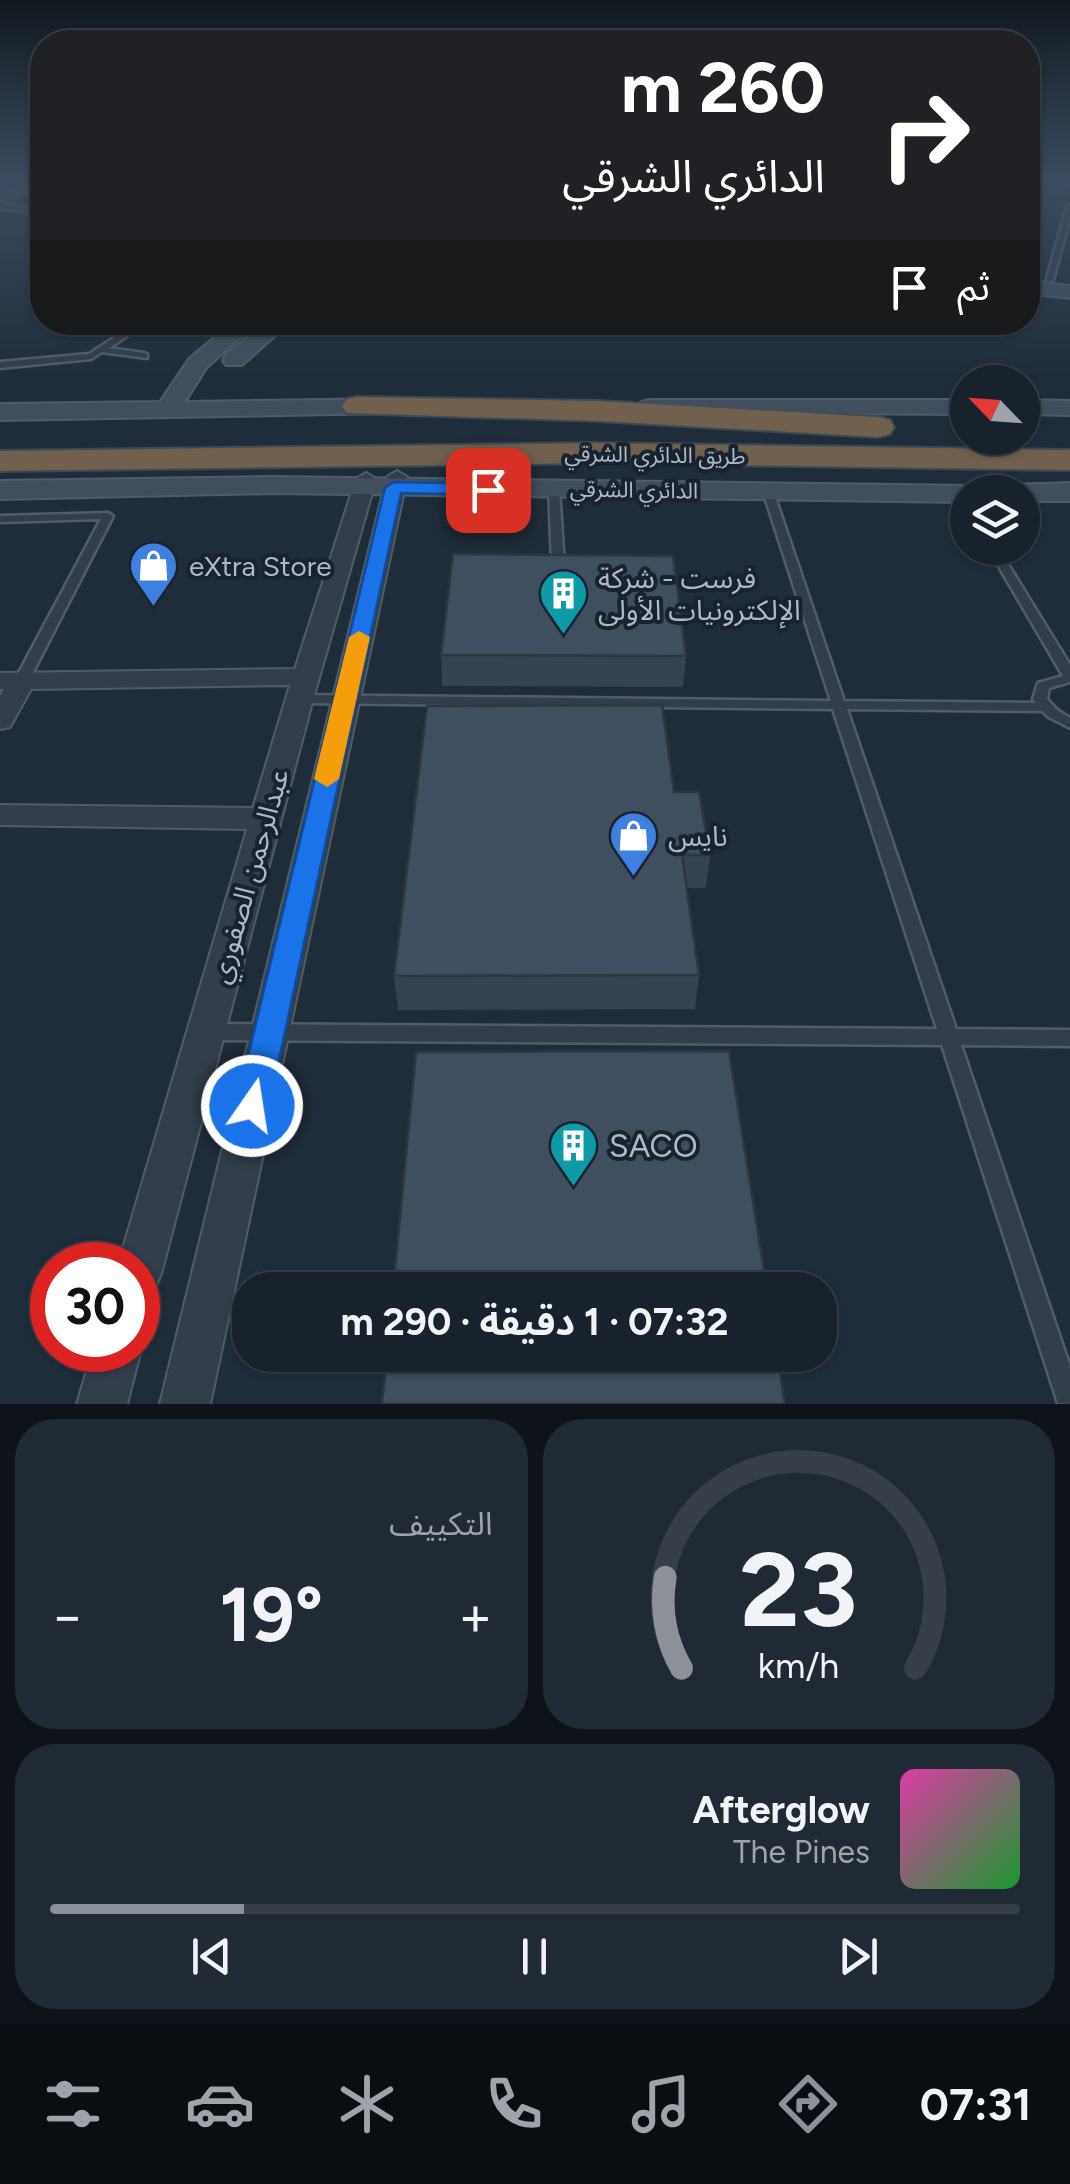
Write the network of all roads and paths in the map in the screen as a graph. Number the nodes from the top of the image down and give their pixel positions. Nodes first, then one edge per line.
1 (1065, 246) edge
2 (1060, 281) edge
3 (1040, 288) edge
4 (1070, 292) edge
5 (125, 335) edge
6 (231, 335) edge
7 (266, 335) edge
8 (103, 350) junction
9 (144, 356) dead end
10 (34, 364) junction
11 (0, 366) edge
12 (25, 382) dead end
13 (358, 406) joint
14 (168, 408) junction
15 (204, 408) junction
16 (1040, 408) edge
17 (1070, 408) edge
18 (0, 412) edge
19 (950, 423) edge
20 (950, 423) edge
21 (1070, 431) edge
22 (0, 434) edge
23 (1040, 440) edge
24 (950, 446) edge
25 (1040, 450) edge
26 (951, 455) edge
27 (1070, 460) edge
28 (0, 461) edge
29 (380, 482) junction
30 (283, 485) joint
31 (0, 490) edge
32 (554, 490) junction
33 (768, 492) junction
34 (1070, 492) edge
35 (1040, 493) edge
36 (950, 495) edge
37 (93, 502) junction
38 (0, 519) edge
39 (558, 564) edge
40 (1003, 565) edge
41 (1070, 677) edge
42 (11, 681) edge
43 (302, 688) junction
44 (345, 699) junction
45 (838, 705) junction
46 (1047, 707) junction
47 (0, 721) edge
48 (1070, 724) edge
49 (0, 816) edge
50 (267, 819) junction
51 (204, 1032) junction
52 (270, 1032) junction
53 (948, 1037) junction
54 (1070, 1038) edge
55 (147, 1242) edge
56 (110, 1372) edge
57 (1070, 1403) edge
58 (102, 1404) edge
59 (184, 1404) edge

1 - 2 lane
3 - 4 street
5 - 8 lane
6 - 14 street
7 - 15 street
8 - 9 lane
8 - 10 lane
10 - 11 lane
10 - 12 lane
13 - 15 street
13 - 19 highway
14 - 15 street
14 - 18 street
16 - 17 street
20 - 22 highway, طريق الدائري الشرقي
21 - 23 highway, طريق الدائري الشرقي
24 - 28 highway, طريق الدائري الشرقي
25 - 27 highway, طريق الدائري الشرقي
26 - 29 highway
29 - 30 highway
29 - 32 street, الدائري الشرقي
29 - 43 street, عبدالرحمن الصفوري
29 - 44 street, عبدالرحمن الصفوري
30 - 37 street
31 - 37 street
32 - 33 street, الدائري الشرقي
32 - 39 lane
33 - 36 street, الدائري الشرقي
33 - 45 lane
34 - 35 street, الدائري الشرقي
37 - 38 lane
37 - 42 lane
40 - 41 lane
41 - 46 lane
42 - 43 street
42 - 47 street
43 - 44 lane
43 - 50 street, عبدالرحمن الصفوري
44 - 45 lane
44 - 52 street, عبدالرحمن الصفوري
45 - 46 lane
45 - 53 lane
46 - 48 lane
49 - 50 street
50 - 51 street, عبدالرحمن الصفوري
51 - 52 lane
51 - 55 street, عبدالرحمن الصفوري
52 - 53 lane
52 - 59 street, عبدالرحمن الصفوري
53 - 54 lane
53 - 57 lane
56 - 58 street

